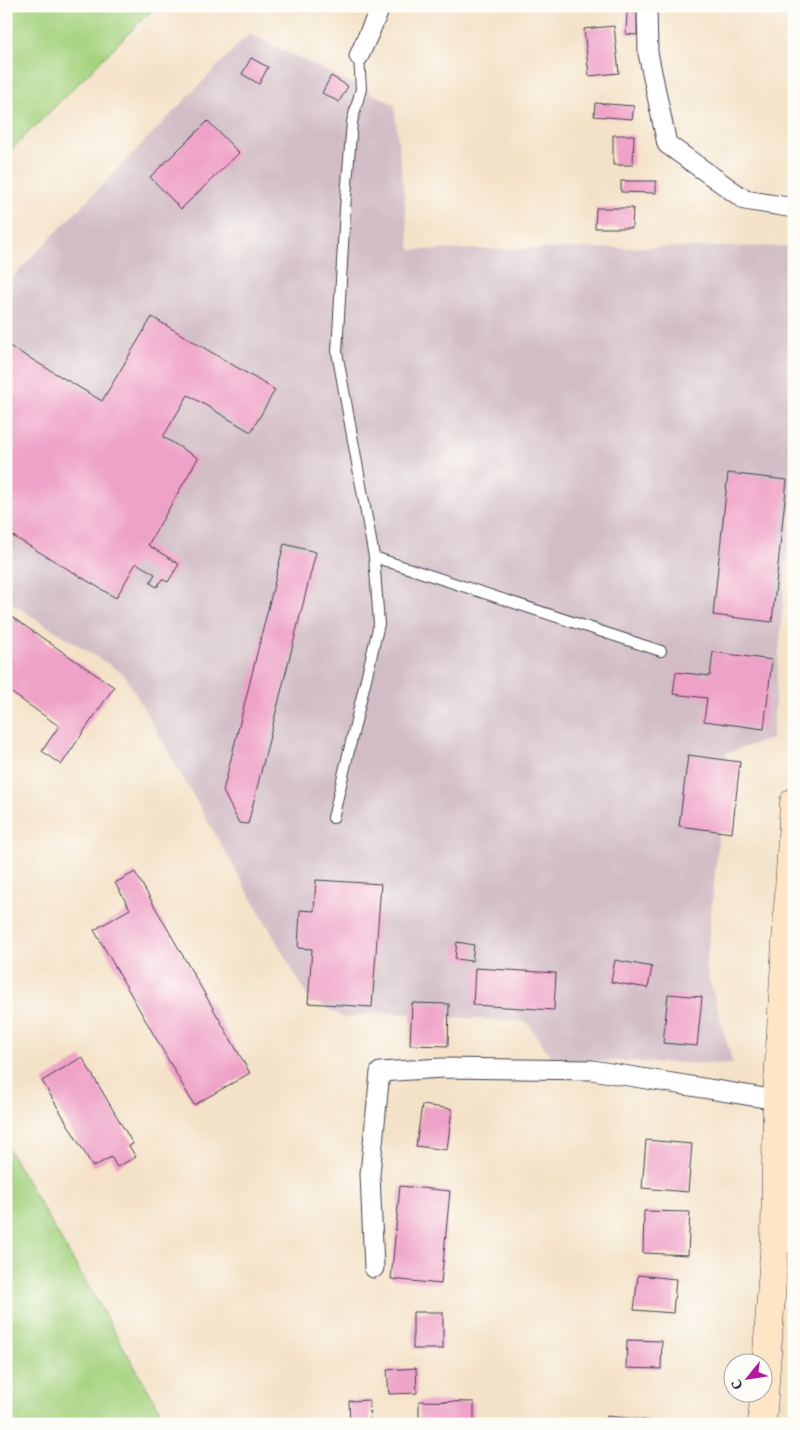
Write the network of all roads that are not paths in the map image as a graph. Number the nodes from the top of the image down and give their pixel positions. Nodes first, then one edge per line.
1 (381, 6) edge
2 (647, 6) edge
3 (359, 56) joint
4 (794, 208) edge
5 (374, 557) junction
6 (661, 651) dead end
7 (794, 802) edge
8 (333, 818) dead end
9 (777, 1100) junction
10 (784, 1242) edge
11 (374, 1268) dead end
12 (762, 1424) edge

1 - 3 street
2 - 4 street
3 - 5 lane
5 - 6 lane
5 - 8 lane
7 - 9 street
9 - 10 street
9 - 11 street
10 - 12 street

